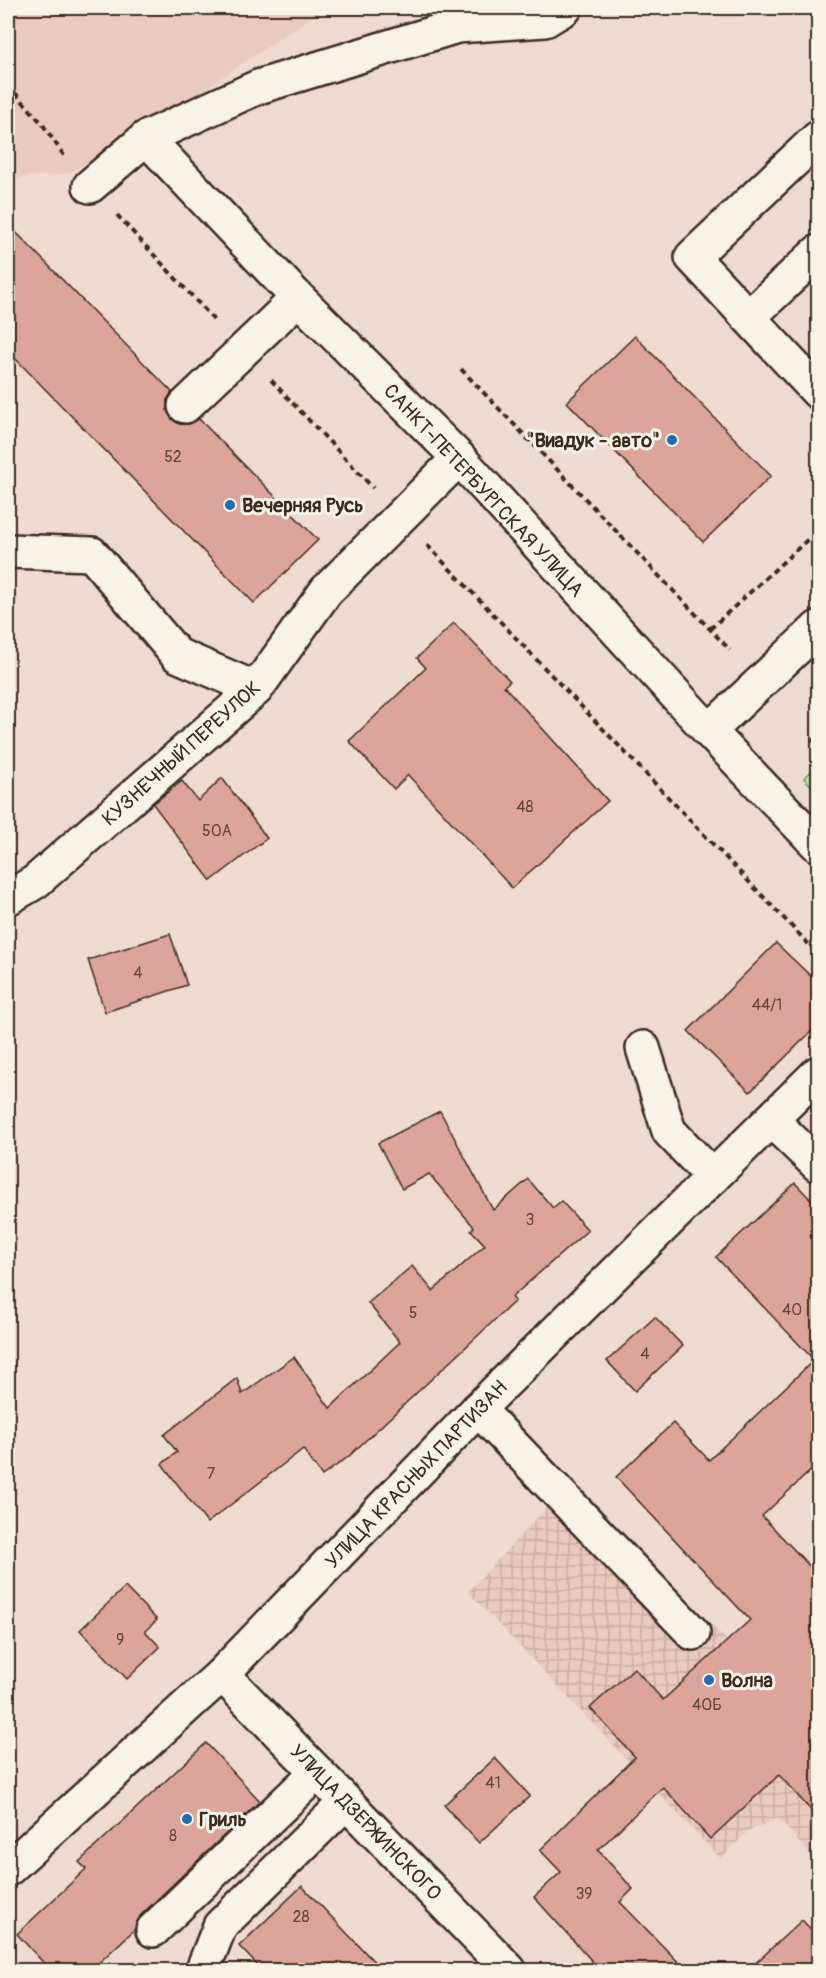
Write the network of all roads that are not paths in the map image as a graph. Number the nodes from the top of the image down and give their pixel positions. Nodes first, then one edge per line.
1 (565, 8) edge
2 (461, 17) edge
3 (146, 138) junction
4 (819, 138) edge
5 (90, 186) road end
6 (819, 252) edge
7 (298, 298) junction
8 (749, 317) junction
9 (816, 383) edge
10 (185, 406) dead end
11 (459, 458) junction
12 (8, 551) edge
13 (819, 628) edge
14 (256, 689) junction
15 (709, 731) junction
16 (819, 845) edge
17 (8, 898) edge
18 (643, 1048) dead end
19 (819, 1073) edge
20 (771, 1119) junction
21 (819, 1165) edge
22 (713, 1177) junction
23 (478, 1409) junction
24 (693, 1633) dead end
25 (222, 1674) junction
26 (317, 1772) junction
27 (346, 1802) junction
28 (8, 1869) edge
29 (153, 1930) dead end
30 (206, 1971) edge
31 (509, 1971) edge

1 - 2 street
2 - 3 street
3 - 5 street
3 - 7 street, САНКТ-ПЕТЕРБУРГСКАЯ УЛИЦА
4 - 8 street
6 - 8 street
7 - 10 street
7 - 11 street, САНКТ-ПЕТЕРБУРГСКАЯ УЛИЦА
8 - 9 street
11 - 14 street, КУЗНЕЧНЫЙ ПЕРЕУЛОК
11 - 15 street, САНКТ-ПЕТЕРБУРГСКАЯ УЛИЦА
12 - 14 street
13 - 15 street
14 - 17 street, КУЗНЕЧНЫЙ ПЕРЕУЛОК
15 - 16 street, САНКТ-ПЕТЕРБУРГСКАЯ УЛИЦА
18 - 22 street
19 - 20 street, УЛИЦА КРАСНЫХ ПАРТИЗАН
20 - 21 street
20 - 22 street, УЛИЦА КРАСНЫХ ПАРТИЗАН
22 - 23 street, УЛИЦА КРАСНЫХ ПАРТИЗАН
23 - 24 street
23 - 25 street, УЛИЦА КРАСНЫХ ПАРТИЗАН
25 - 26 street, УЛИЦА ДЗЕРЖИНСКОГО
25 - 28 street, УЛИЦА КРАСНЫХ ПАРТИЗАН
26 - 27 street, УЛИЦА ДЗЕРЖИНСКОГО
26 - 29 street
27 - 30 street
27 - 31 street, УЛИЦА ДЗЕРЖИНСКОГО

